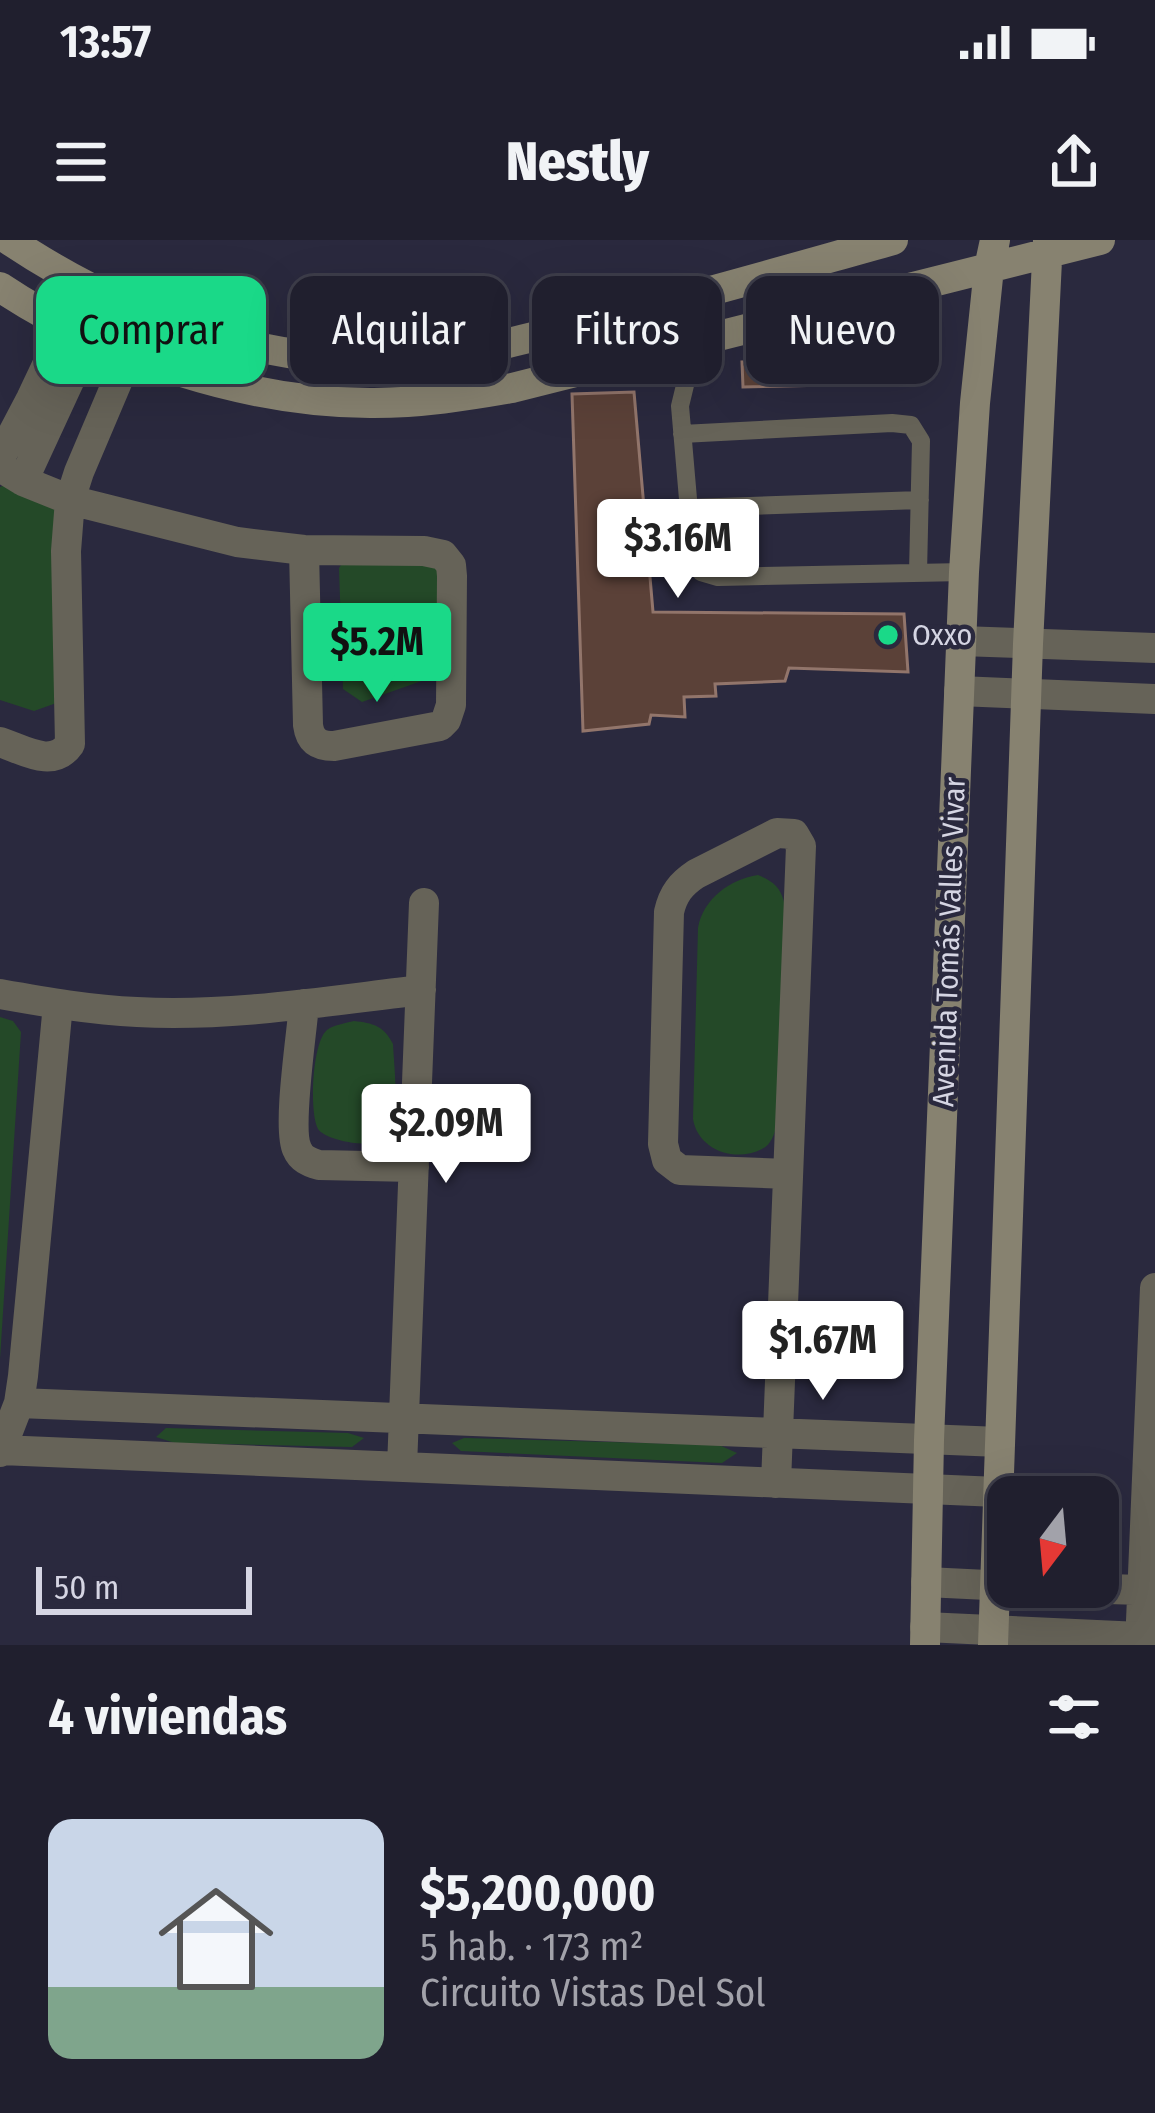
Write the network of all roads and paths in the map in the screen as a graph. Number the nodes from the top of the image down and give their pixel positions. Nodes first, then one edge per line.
1 (9, 240) edge
2 (892, 240) edge
3 (1100, 240) edge
4 (1047, 247) edge
5 (992, 254) edge
6 (69, 276) edge
7 (0, 287) edge
8 (36, 308) edge
9 (722, 334) edge
10 (266, 347) edge
11 (532, 383) edge
12 (45, 384) edge
13 (53, 384) edge
14 (116, 384) edge
15 (232, 384) edge
16 (684, 384) edge
17 (682, 434) junction
18 (0, 458) edge
19 (11, 474) edge
20 (70, 500) junction
21 (920, 500) junction
22 (689, 508) junction
23 (304, 550) junction
24 (964, 572) junction
25 (918, 573) junction
26 (961, 641) junction
27 (1028, 644) junction
28 (1105, 647) junction
29 (1155, 648) edge
30 (959, 691) junction
31 (1026, 693) junction
32 (1104, 697) junction
33 (1155, 700) edge
34 (0, 742) edge
35 (424, 903) dead end
36 (421, 990) junction
37 (0, 994) edge
38 (58, 1004) junction
39 (304, 1004) junction
40 (414, 1167) junction
41 (788, 1174) junction
42 (1155, 1288) edge
43 (20, 1402) junction
44 (404, 1419) junction
45 (778, 1435) junction
46 (929, 1440) junction
47 (1000, 1442) junction
48 (1, 1451) edge
49 (402, 1467) junction
50 (1151, 1472) edge
51 (999, 1476) edge
52 (776, 1483) junction
53 (928, 1489) junction
54 (987, 1492) edge
55 (926, 1582) junction
56 (987, 1584) edge
57 (1119, 1589) edge
58 (1142, 1590) junction
59 (998, 1608) edge
60 (1043, 1608) edge
61 (1045, 1632) junction
62 (925, 1636) edge
63 (993, 1638) edge
64 (1140, 1641) edge

1 - 6 main road
2 - 10 main road
3 - 4 main road
4 - 5 main road
4 - 27 main road
5 - 9 main road
5 - 24 main road, Avenida Tomás Valles Vivar
7 - 8 main road
11 - 15 main road
12 - 18 street
13 - 19 street
14 - 20 street
16 - 17 lane
17 - 21 lane
17 - 22 lane
19 - 20 street
20 - 23 street
20 - 34 street
21 - 22 lane
21 - 25 lane
22 - 25 lane
23 - 23 street
24 - 25 lane
24 - 26 main road, Avenida Tomás Valles Vivar
26 - 27 street
26 - 30 main road, Avenida Tomás Valles Vivar
27 - 28 street
27 - 31 main road
28 - 29 street
28 - 32 street
30 - 31 street
30 - 46 main road, Avenida Tomás Valles Vivar
31 - 32 street
31 - 47 main road
32 - 33 street
35 - 36 street
36 - 39 street
36 - 40 street
37 - 38 street
38 - 39 street
38 - 43 street
39 - 40 street
40 - 44 street
41 - 41 street
41 - 45 street
42 - 50 street
43 - 44 street
43 - 48 street
44 - 45 street
44 - 49 street
45 - 46 street
45 - 52 street
46 - 47 street
46 - 53 main road, Avenida Tomás Valles Vivar
47 - 51 main road
48 - 49 street
49 - 52 street
50 - 58 street
52 - 53 street
53 - 54 street
53 - 55 main road, Avenida Tomás Valles Vivar
55 - 56 street
55 - 62 main road, Avenida Tomás Valles Vivar
57 - 58 street
58 - 64 street
59 - 63 main road
60 - 61 street
61 - 63 street
61 - 64 street
62 - 63 street

